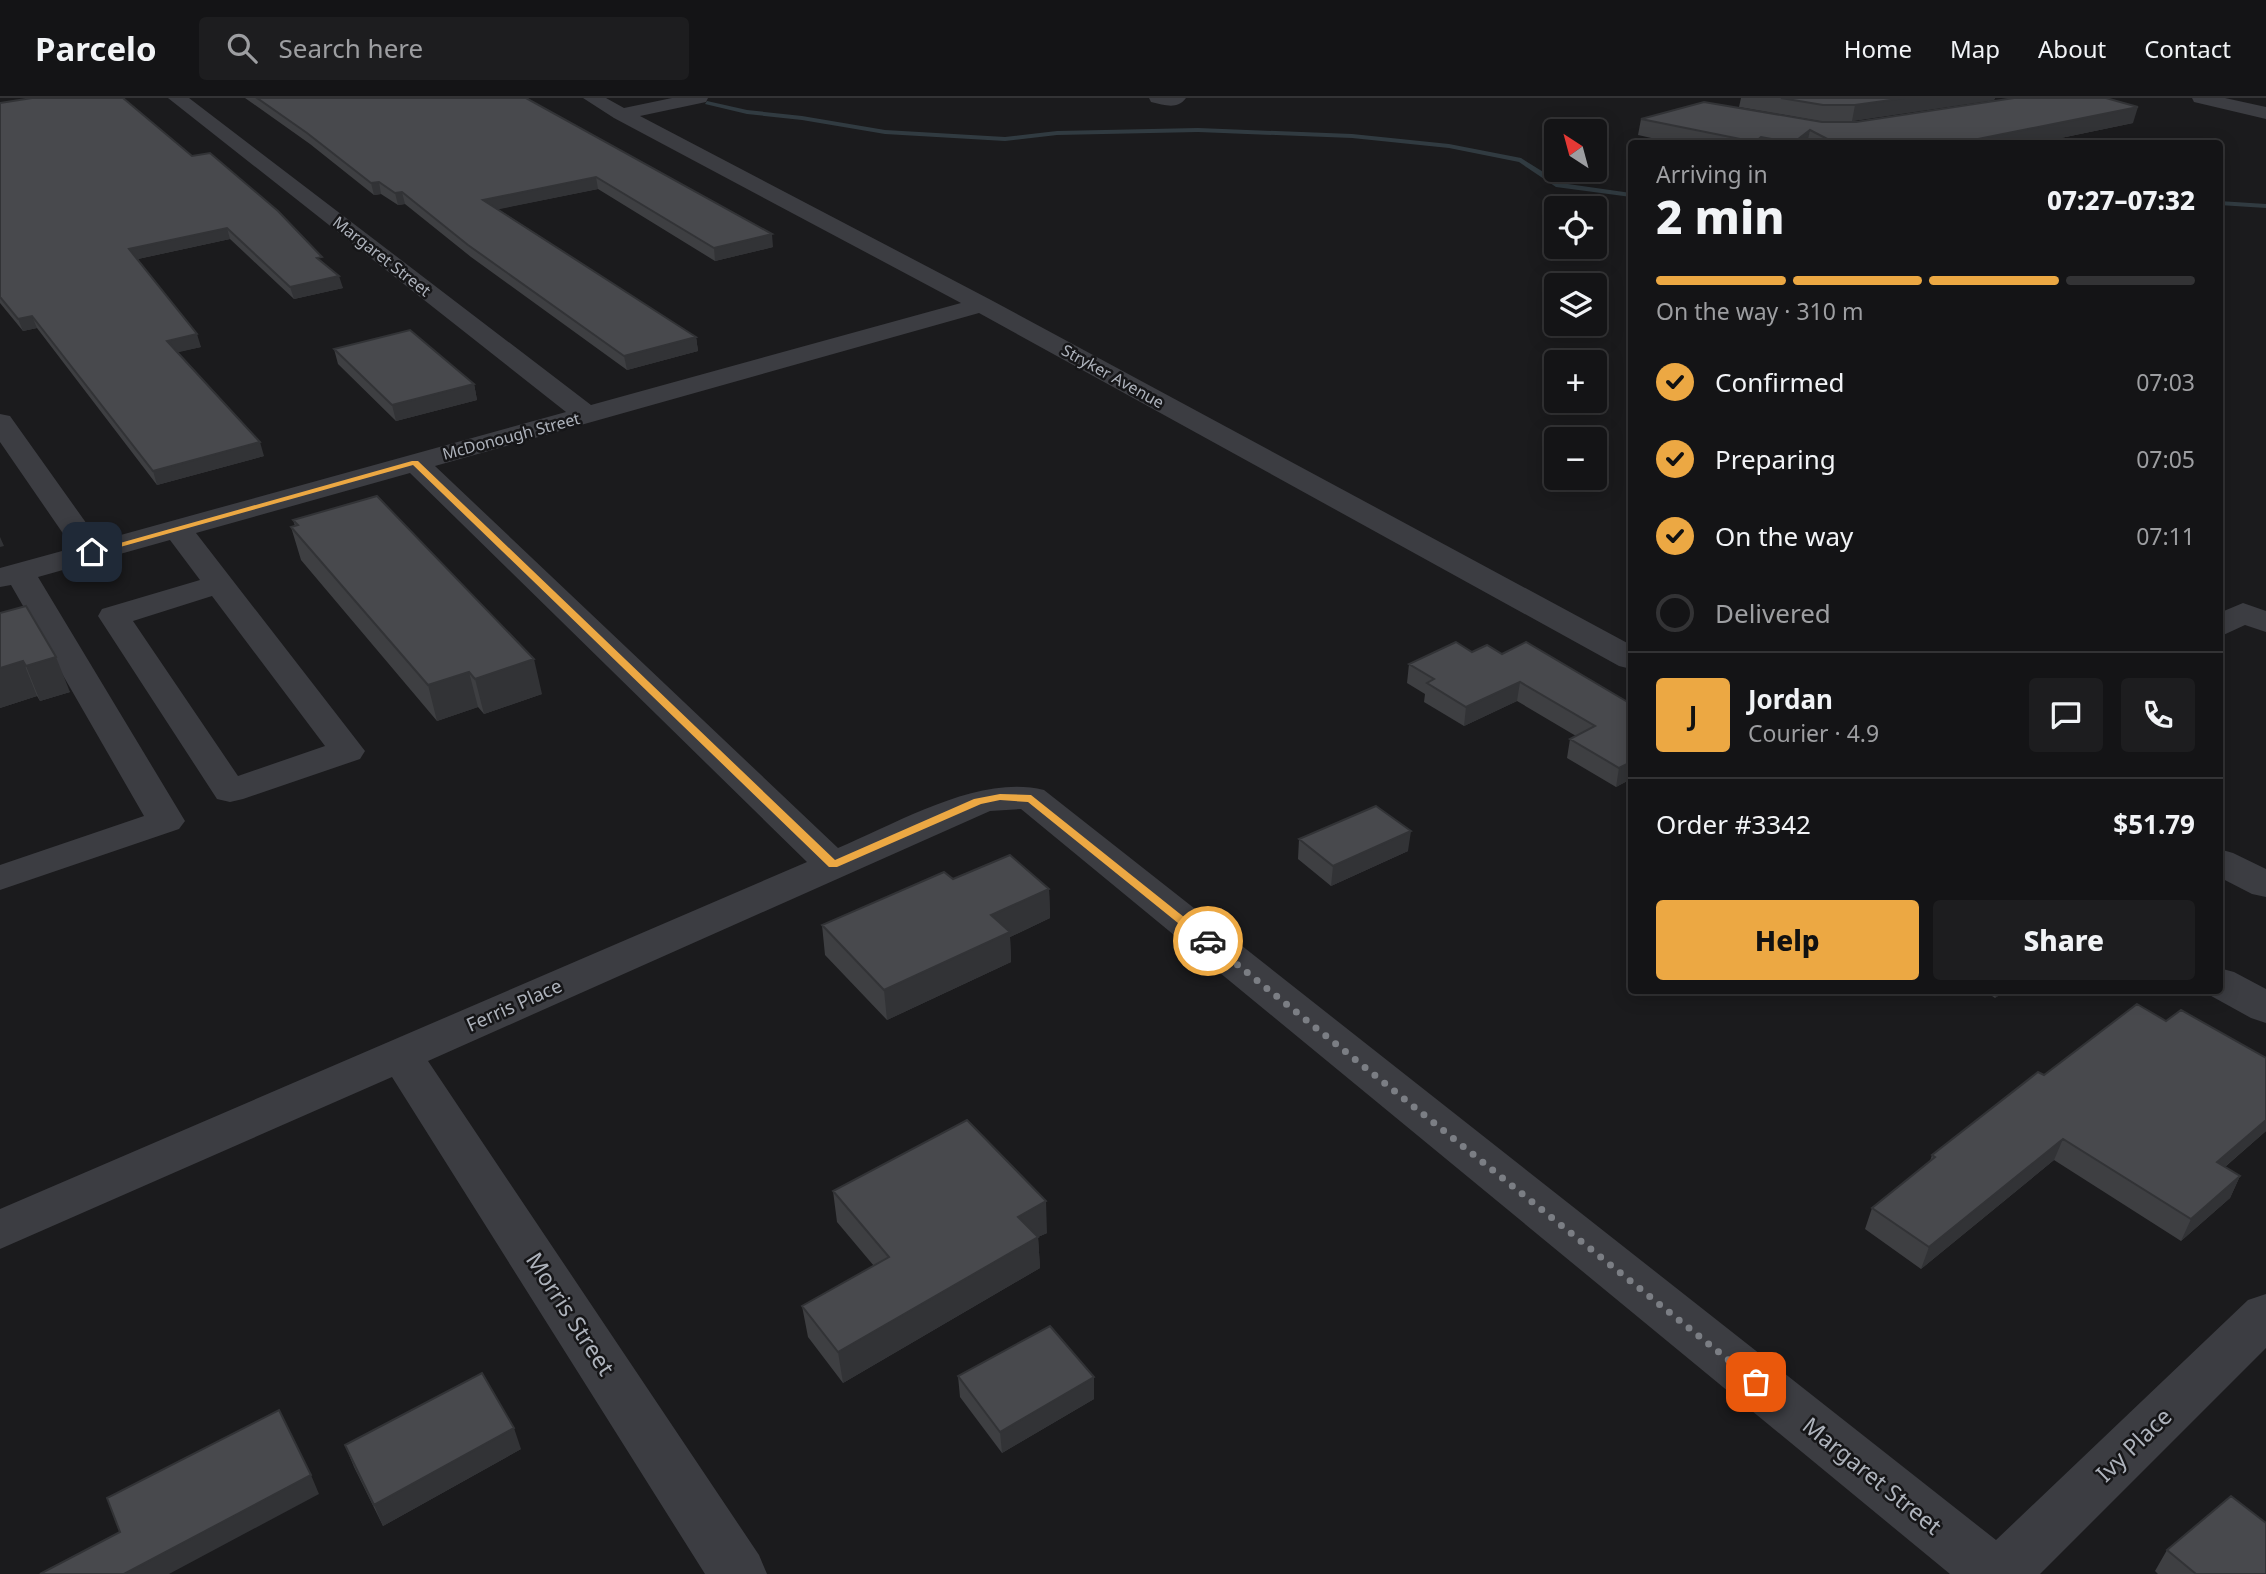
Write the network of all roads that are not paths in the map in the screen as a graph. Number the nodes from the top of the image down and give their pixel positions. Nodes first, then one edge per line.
1 (177, 98) edge
2 (592, 98) edge
3 (699, 98) edge
4 (1158, 98) edge
5 (1177, 98) edge
6 (2201, 98) edge
7 (2266, 113) edge
8 (621, 114) junction
9 (982, 305) junction
10 (586, 415) junction
11 (0, 422) edge
12 (415, 462) junction
13 (177, 529) junction
14 (92, 552) junction
15 (10, 575) edge
16 (219, 584) junction
17 (2266, 622) edge
18 (2223, 625) edge
19 (1628, 657) edge
20 (1031, 799) joint
21 (2223, 863) edge
22 (833, 865) junction
23 (0, 878) edge
24 (2266, 885) edge
25 (2223, 984) edge
26 (2266, 1007) edge
27 (401, 1055) junction
28 (0, 1230) edge
29 (2266, 1315) edge
30 (738, 1574) edge
31 (1994, 1574) edge
32 (2001, 1574) edge

1 - 10 street, Margaret Street
2 - 8 street, Stryker Avenue
3 - 8 street
4 - 5 street
6 - 7 street
8 - 9 street, Stryker Avenue
9 - 10 street, McDonough Street
9 - 19 street, Stryker Avenue
10 - 12 street, McDonough Street
11 - 14 street
12 - 13 street, McDonough Street
12 - 22 street
13 - 14 street, McDonough Street
13 - 16 street
14 - 15 street, McDonough Street
15 - 23 street
16 - 16 street
17 - 18 street
20 - 22 street, Ferris Place
20 - 31 street, Margaret Street
21 - 24 street
22 - 27 street, Ferris Place
25 - 26 street
27 - 28 street, Ferris Place
27 - 30 street, Morris Street
29 - 32 street, Ivy Place

